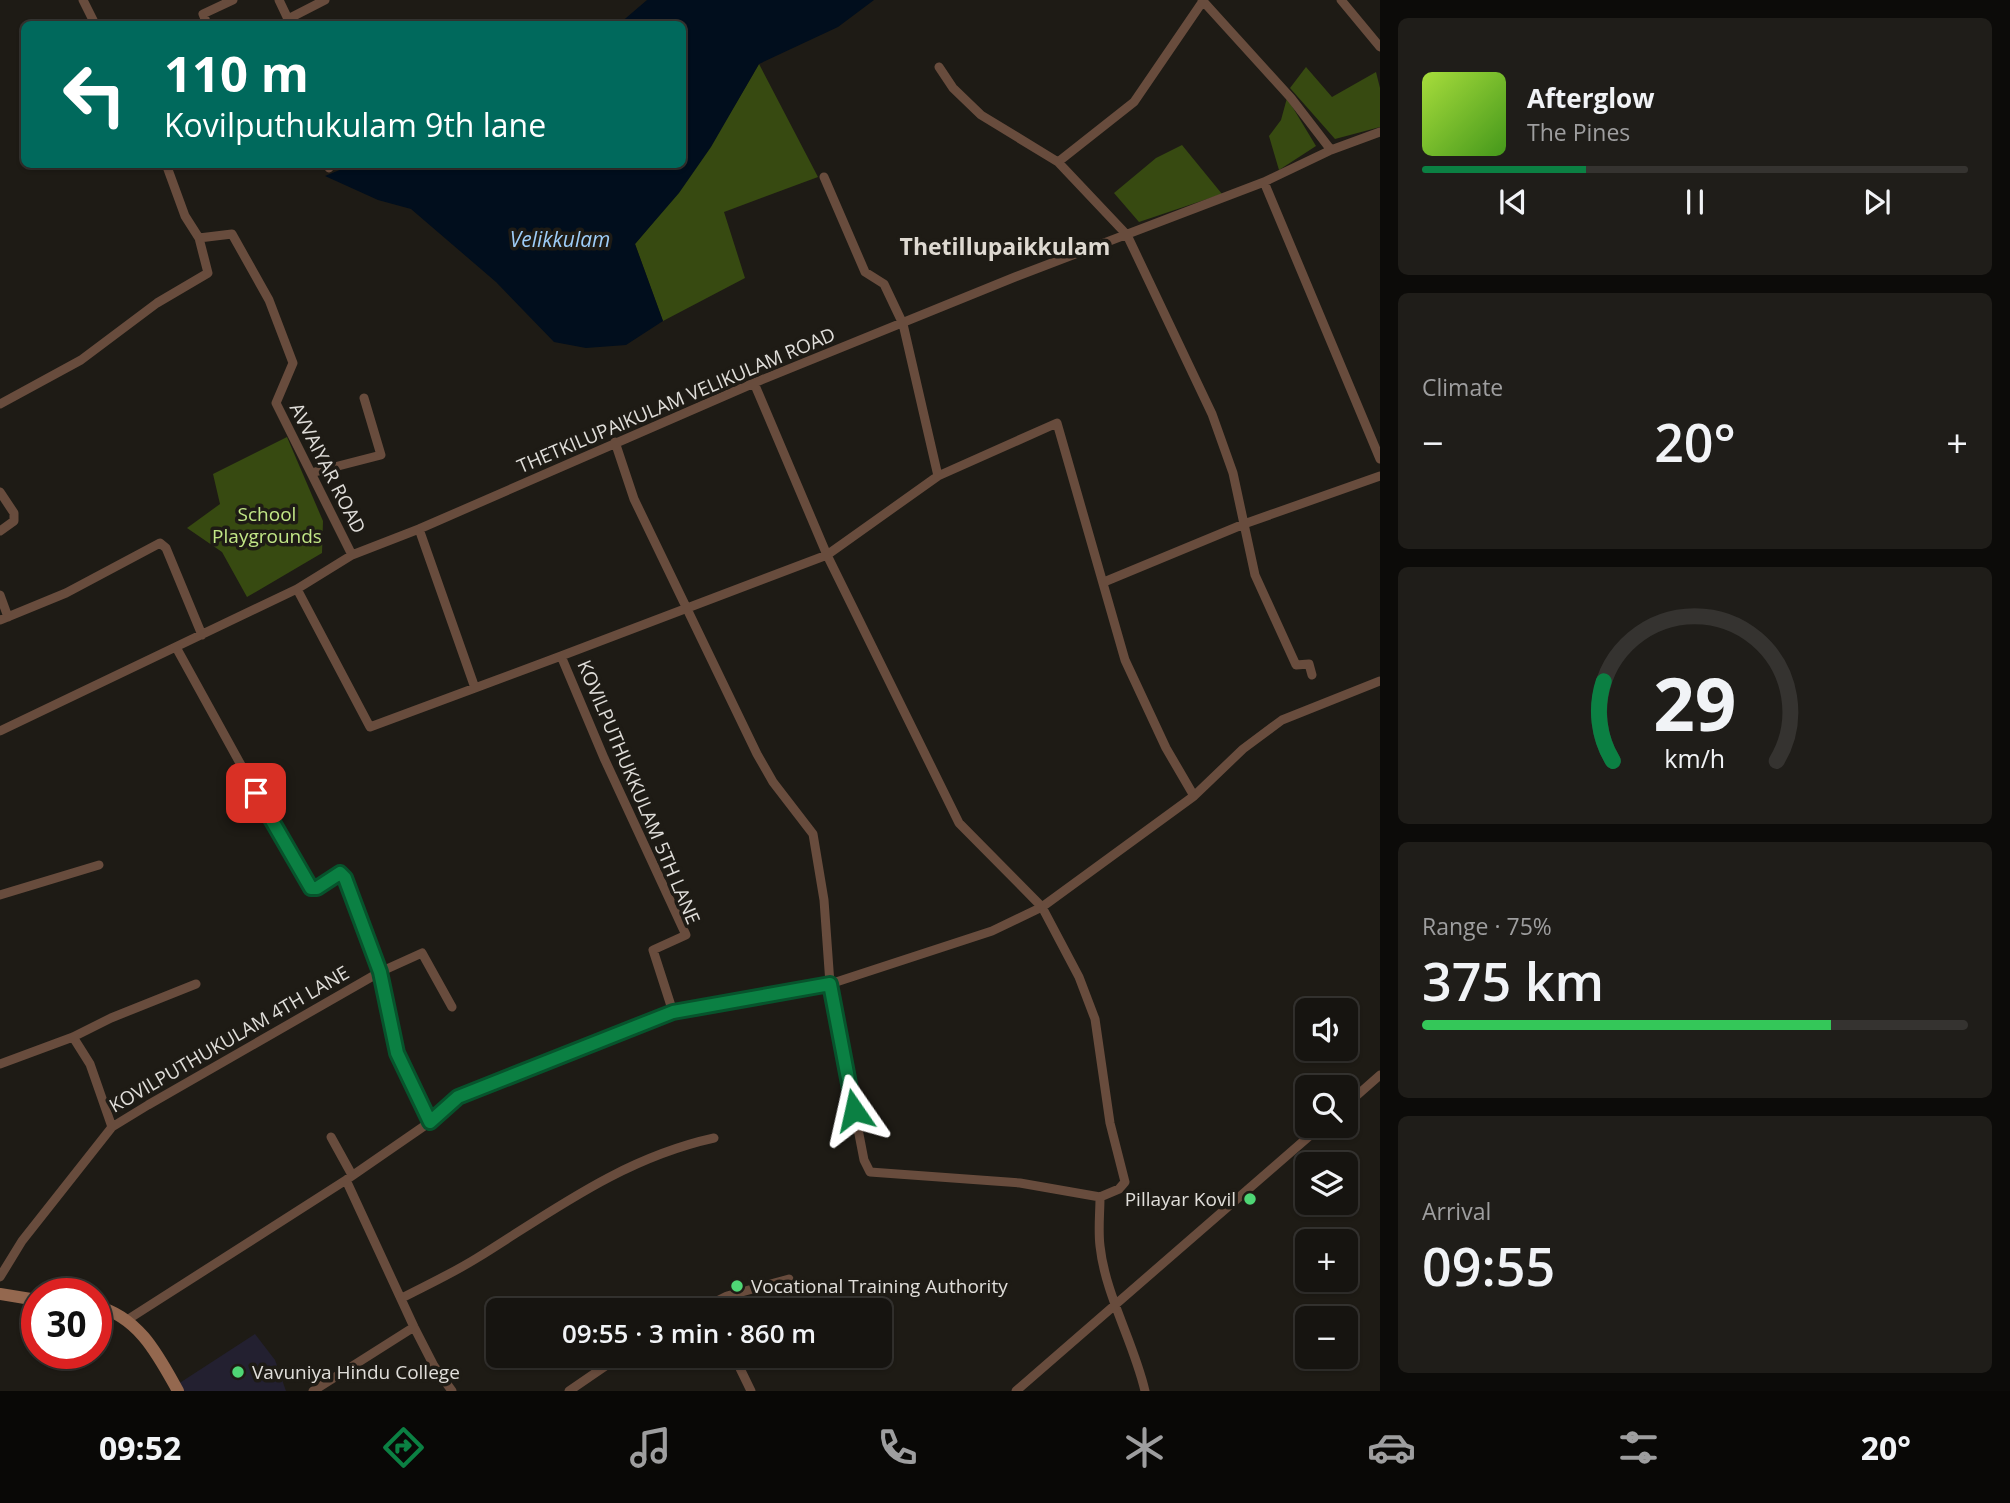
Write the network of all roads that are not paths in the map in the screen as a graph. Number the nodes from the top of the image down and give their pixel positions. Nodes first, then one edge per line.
1 (83, 0) edge
2 (233, 0) edge
3 (279, 0) edge
4 (325, 0) edge
5 (1341, 0) edge
6 (1202, 1) edge
7 (94, 21) edge
8 (206, 21) edge
9 (1380, 47) edge
10 (939, 67) dead end
11 (1380, 132) edge
12 (1331, 150) junction
13 (1058, 162) junction
14 (167, 168) edge
15 (824, 177) dead end
16 (1264, 182) junction
17 (1126, 235) junction
18 (199, 239) junction
19 (903, 324) junction
20 (754, 383) junction
21 (364, 398) dead end
22 (0, 404) edge
23 (615, 442) junction
24 (1380, 459) edge
25 (311, 473) junction
26 (939, 476) junction
27 (1380, 476) edge
28 (0, 492) edge
29 (1244, 524) junction
30 (419, 529) junction
31 (0, 531) edge
32 (352, 555) junction
33 (827, 555) junction
34 (1104, 582) junction
35 (297, 589) junction
36 (0, 595) edge
37 (689, 609) junction
38 (4, 618) edge
39 (202, 635) junction
40 (177, 649) junction
41 (561, 656) junction
42 (1312, 674) dead end
43 (1380, 681) edge
44 (475, 688) junction
45 (0, 731) edge
46 (1194, 796) junction
47 (99, 864) dead end
48 (0, 895) edge
49 (1042, 907) junction
50 (380, 972) junction
51 (196, 984) dead end
52 (830, 984) junction
53 (452, 1007) dead end
54 (673, 1012) junction
55 (73, 1037) junction
56 (0, 1064) edge
57 (1380, 1075) edge
58 (1358, 1094) edge
59 (430, 1122) junction
60 (112, 1127) junction
61 (331, 1136) dead end
62 (713, 1138) dead end
63 (1307, 1138) edge
64 (349, 1177) junction
65 (1100, 1197) junction
66 (0, 1277) edge
67 (789, 1279) dead end
68 (0, 1294) edge
69 (21, 1297) edge
70 (402, 1298) junction
71 (724, 1298) edge
72 (1115, 1303) junction
73 (112, 1313) edge
74 (127, 1320) junction
75 (414, 1326) junction
76 (603, 1368) edge
77 (740, 1368) edge
78 (178, 1391) edge
79 (313, 1391) edge
80 (452, 1391) edge
81 (569, 1391) edge
82 (751, 1391) edge
83 (1016, 1391) edge
84 (1145, 1391) edge

1 - 7 street
2 - 8 street
3 - 4 street
5 - 9 street
6 - 12 street
6 - 13 street
10 - 13 street
11 - 12 street, THETKILUPAIKULAM VELIKULAM ROAD
12 - 16 street, THETKILUPAIKULAM VELIKULAM ROAD
13 - 17 street
14 - 18 street
15 - 19 street
16 - 17 street, THETKILUPAIKULAM VELIKULAM ROAD
16 - 24 street
17 - 19 street, THETKILUPAIKULAM VELIKULAM ROAD
17 - 29 street
18 - 22 street
18 - 25 street, AVVAIYAR ROAD
19 - 20 street, THETKILUPAIKULAM VELIKULAM ROAD
19 - 26 street
20 - 23 street, THETKILUPAIKULAM VELIKULAM ROAD
20 - 33 street
21 - 25 street
23 - 30 street, THETKILUPAIKULAM VELIKULAM ROAD
23 - 37 street
25 - 32 street, AVVAIYAR ROAD
26 - 33 street
26 - 34 street
27 - 29 street
28 - 31 street
29 - 34 street
29 - 42 street
30 - 32 street, THETKILUPAIKULAM VELIKULAM ROAD
30 - 44 street
32 - 35 street, THETKILUPAIKULAM VELIKULAM ROAD
33 - 37 street
33 - 49 street
34 - 46 street
35 - 39 street, THETKILUPAIKULAM VELIKULAM ROAD
35 - 44 street, KOVILPUTHUKKULAM 5TH LANE
36 - 38 street
37 - 41 street
37 - 52 street
38 - 39 street
39 - 40 street, THETKILUPAIKULAM VELIKULAM ROAD
40 - 45 street, THETKILUPAIKULAM VELIKULAM ROAD
40 - 50 street
41 - 44 street, KOVILPUTHUKKULAM 5TH LANE
41 - 54 street, KOVILPUTHUKKULAM 5TH LANE
43 - 46 street
46 - 49 street
47 - 48 street
49 - 52 street
49 - 65 street
50 - 53 street, KOVILPUTHUKULAM 4TH LANE
50 - 59 street
50 - 60 street, KOVILPUTHUKULAM 4TH LANE
51 - 55 street
52 - 54 street
52 - 65 street
54 - 59 street
55 - 56 street
55 - 60 street
57 - 58 street
59 - 64 street
60 - 66 street, KOVILPUTHUKULAM 4TH LANE
61 - 64 street
62 - 70 street
63 - 72 street
64 - 70 street
64 - 74 street
65 - 72 street
67 - 71 street
68 - 69 street
70 - 75 street
72 - 83 street
72 - 84 street
73 - 74 street
74 - 78 street
75 - 79 street
75 - 80 street
76 - 81 street
77 - 82 street

